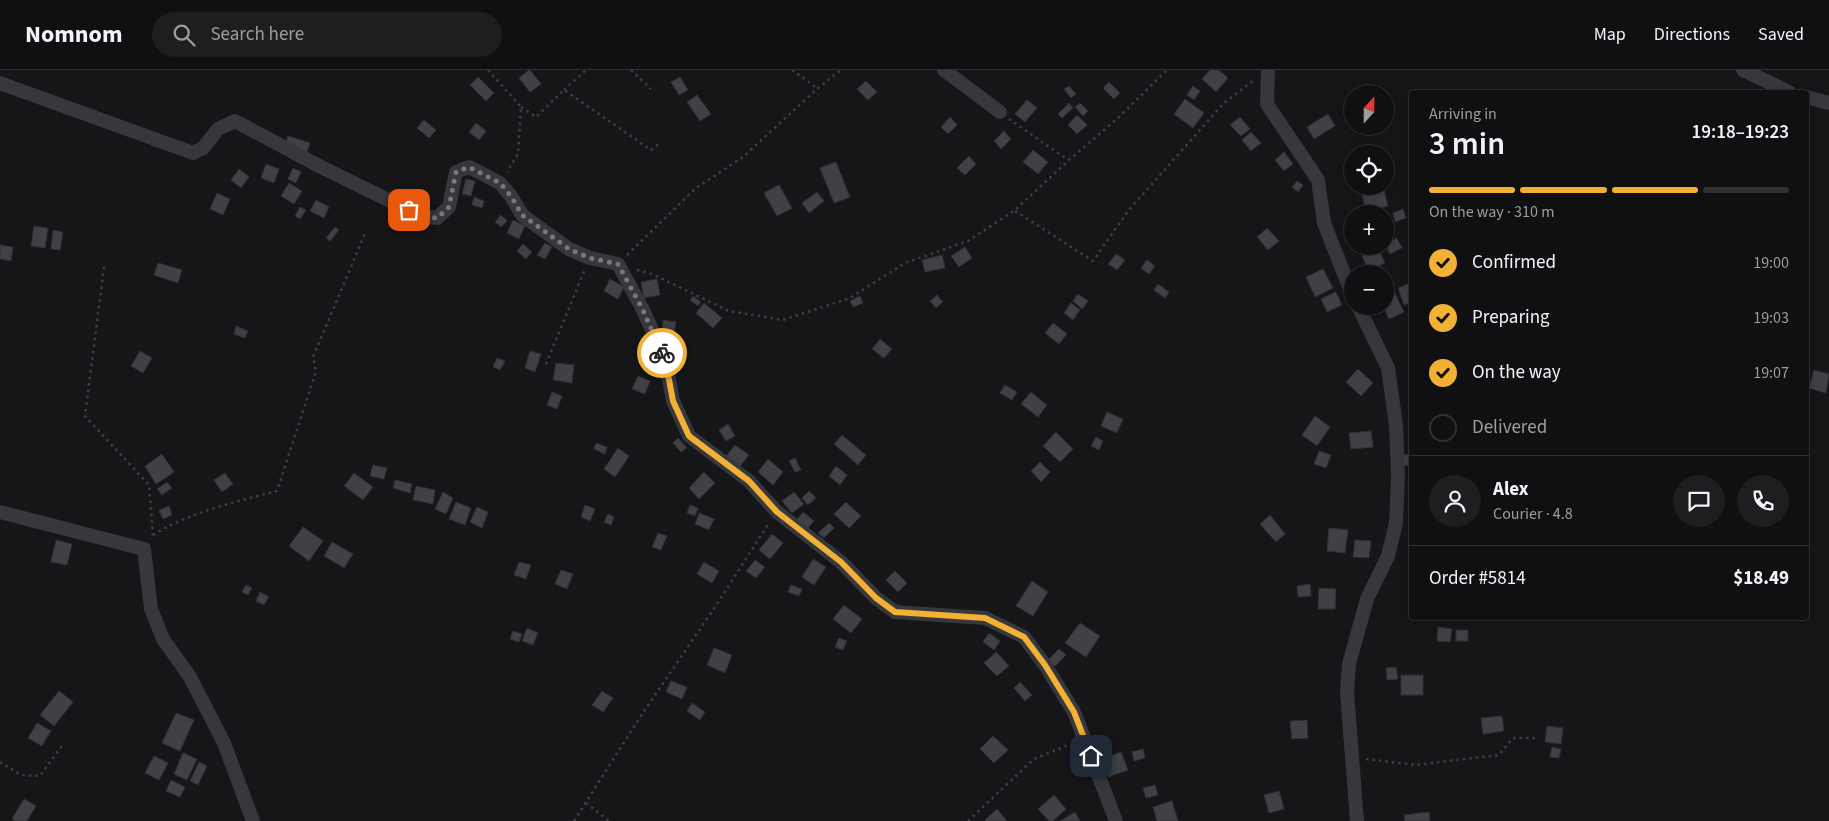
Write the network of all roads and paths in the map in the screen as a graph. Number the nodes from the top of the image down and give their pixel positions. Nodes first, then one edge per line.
1 (488, 70) edge
2 (586, 70) edge
3 (631, 70) edge
4 (792, 70) edge
5 (841, 70) edge
6 (944, 70) edge
7 (1167, 70) edge
8 (1743, 70) edge
9 (1263, 73) edge
10 (0, 83) edge
11 (817, 88) junction
12 (651, 89) dead end
13 (564, 90) junction
14 (1785, 90) edge
15 (1809, 98) edge
16 (1829, 104) edge
17 (521, 107) junction
18 (1000, 112) joint
19 (661, 142) dead end
20 (1069, 160) junction
21 (500, 183) junction
22 (1015, 210) junction
23 (366, 231) dead end
24 (590, 258) junction
25 (618, 264) junction
26 (104, 267) dead end
27 (1344, 273) edge
28 (1362, 315) edge
29 (546, 364) dead end
30 (0, 512) edge
31 (777, 512) junction
32 (153, 535) junction
33 (144, 549) junction
34 (1084, 738) junction
35 (1539, 738) dead end
36 (62, 746) dead end
37 (1352, 757) junction
38 (0, 762) edge
39 (586, 803) junction
40 (253, 821) edge
41 (574, 821) edge
42 (609, 821) edge
43 (968, 821) edge
44 (1116, 821) edge
45 (1356, 821) edge

1 - 17 path
2 - 13 path
3 - 12 path
4 - 11 path
5 - 11 path
6 - 18 street
7 - 20 path
8 - 14 street
9 - 22 path
9 - 27 street
10 - 21 street
11 - 25 path
13 - 17 path
13 - 19 path
15 - 16 street
17 - 21 path
18 - 20 path
20 - 22 path
21 - 24 street
22 - 25 path
23 - 32 path
24 - 25 street
24 - 29 path
25 - 31 street
26 - 32 path
28 - 37 street
30 - 33 street
31 - 34 street
31 - 39 path
32 - 33 path
33 - 40 street
34 - 43 path
34 - 44 street
35 - 37 path
36 - 38 path
37 - 45 street
39 - 41 path
39 - 42 path

